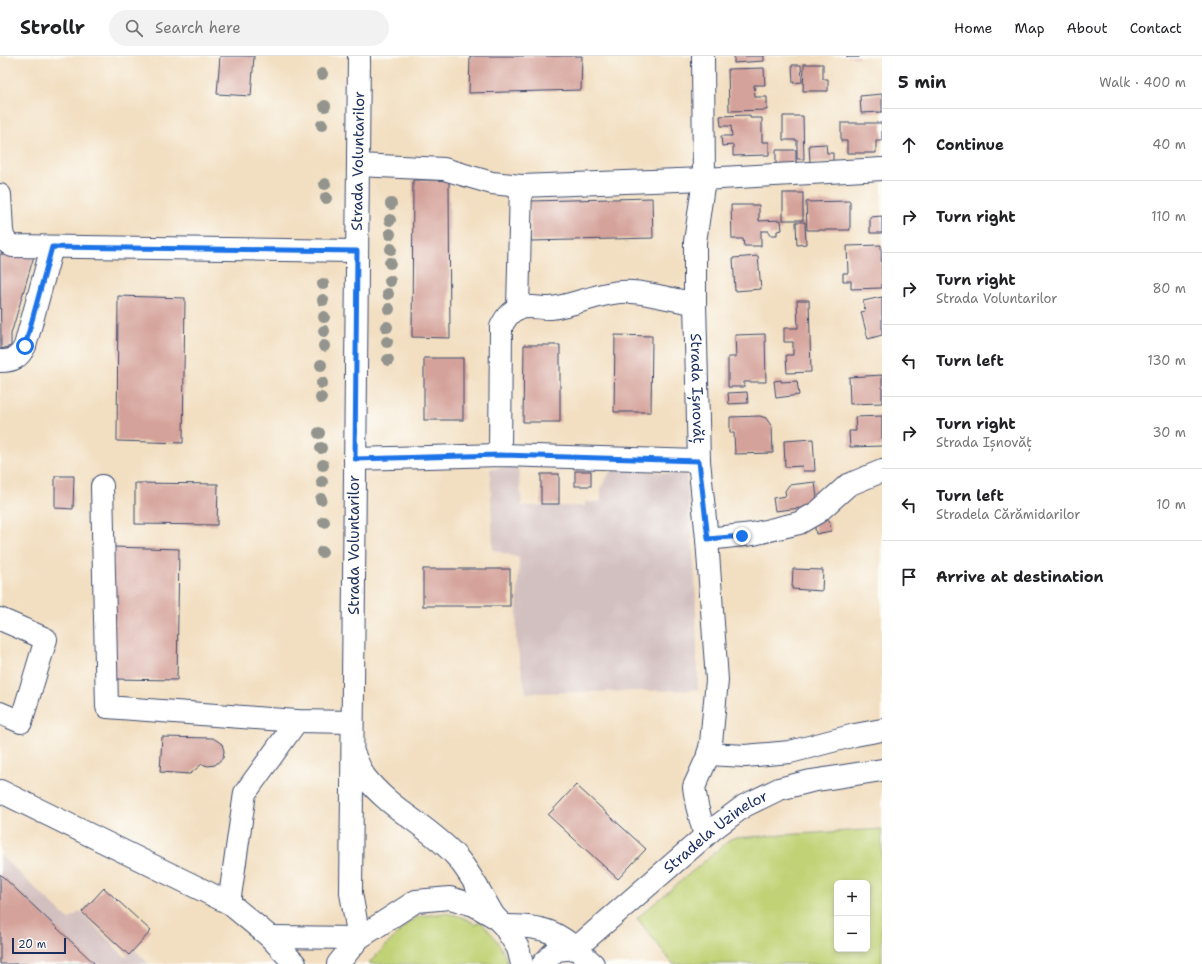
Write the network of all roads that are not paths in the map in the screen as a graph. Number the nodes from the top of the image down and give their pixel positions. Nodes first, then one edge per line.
1 (359, 56) edge
2 (703, 56) edge
3 (358, 165) junction
4 (882, 170) edge
5 (704, 180) junction
6 (520, 186) junction
7 (0, 195) edge
8 (52, 247) junction
9 (357, 251) junction
10 (695, 304) junction
11 (518, 308) junction
12 (0, 361) edge
13 (500, 455) junction
14 (355, 459) junction
15 (699, 461) junction
16 (882, 471) edge
17 (102, 486) dead end
18 (708, 539) junction
19 (0, 619) edge
20 (0, 713) edge
21 (296, 721) junction
22 (352, 722) junction
23 (882, 730) edge
24 (352, 750) junction
25 (708, 754) junction
26 (882, 770) edge
27 (0, 791) edge
28 (705, 836) junction
29 (228, 903) junction
30 (499, 921) junction
31 (270, 937) junction
32 (359, 938) junction
33 (576, 948) junction
34 (295, 964) edge
35 (338, 964) edge
36 (522, 964) edge
37 (542, 964) edge
38 (593, 964) edge

1 - 3 street, Strada Voluntarilor
2 - 5 street, Strada Ișnovăț
3 - 6 street
3 - 9 street, Strada Voluntarilor
4 - 5 street
5 - 6 street
5 - 10 street, Strada Ișnovăț
6 - 11 street
7 - 8 street
8 - 9 street
8 - 12 street
9 - 14 street, Strada Voluntarilor
10 - 11 street
10 - 15 street, Strada Ișnovăț
11 - 13 street
13 - 14 street
13 - 15 street
14 - 22 street, Strada Voluntarilor
15 - 18 street, Strada Ișnovăț
16 - 18 street
17 - 21 street
18 - 25 street, Strada Ișnovăț
19 - 20 street
21 - 22 street
21 - 29 street
22 - 24 street, Strada Voluntarilor
23 - 25 street
24 - 30 street
24 - 32 street, Strada Voluntarilor
25 - 28 street, Strada Ișnovăț
26 - 28 street, Stradela Uzinelor
27 - 29 street
28 - 33 street, Stradela Uzinelor
29 - 31 street
30 - 32 street
30 - 33 street
30 - 36 street
31 - 32 street
31 - 34 street
32 - 35 street
33 - 37 street
33 - 38 street

